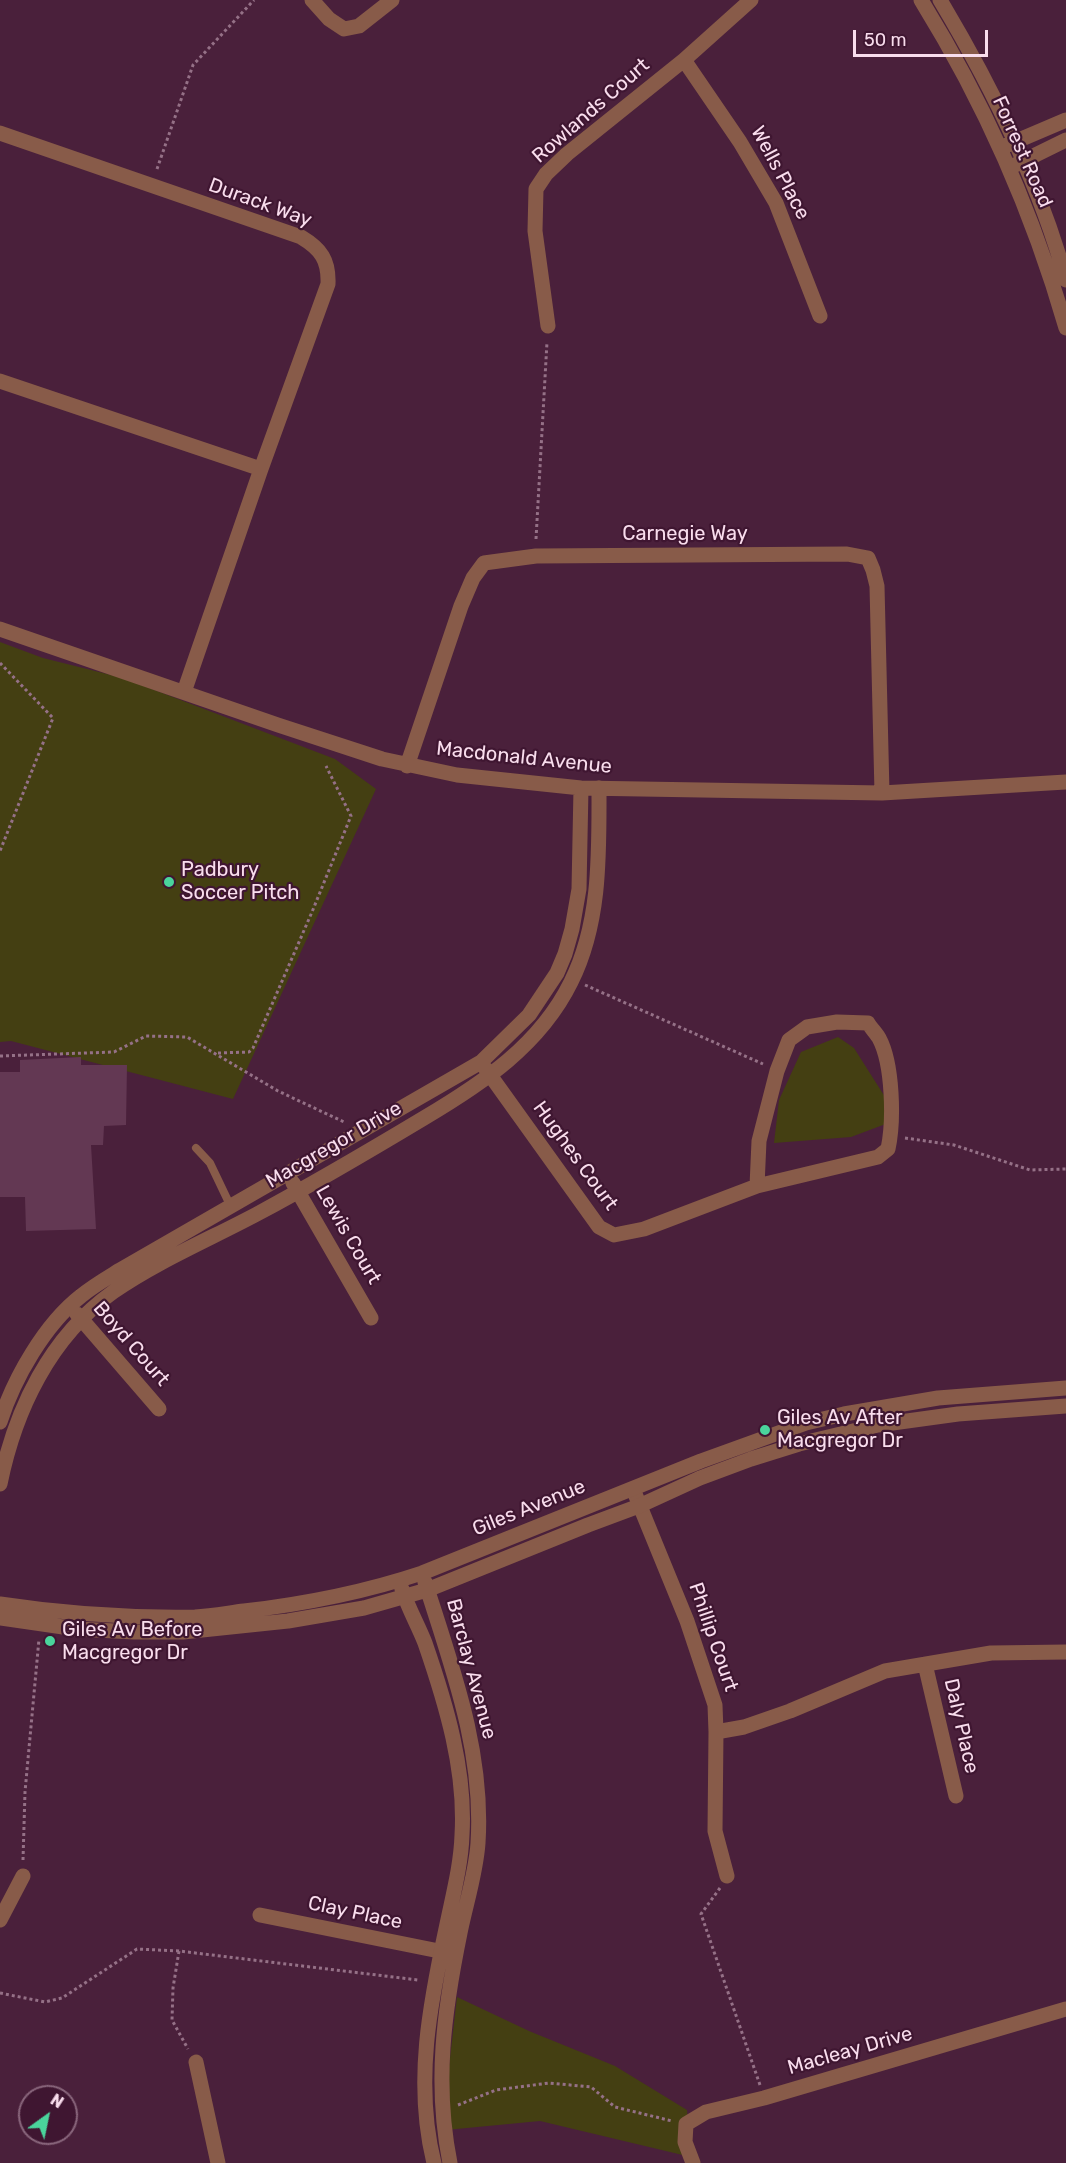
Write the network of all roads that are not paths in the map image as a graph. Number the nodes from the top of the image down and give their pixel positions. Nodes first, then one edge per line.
1 (312, 0) edge
2 (392, 0) edge
3 (751, 0) edge
4 (921, 0) edge
5 (940, 0) edge
6 (684, 60) junction
7 (1066, 120) edge
8 (0, 133) edge
9 (1066, 140) edge
10 (1015, 142) junction
11 (1000, 148) junction
12 (1024, 161) junction
13 (1009, 167) junction
14 (1066, 280) edge
15 (820, 316) dead end
16 (548, 326) road end
17 (1066, 328) edge
18 (0, 381) edge
19 (261, 468) junction
20 (0, 629) edge
21 (184, 693) junction
22 (407, 766) junction
23 (1066, 782) edge
24 (581, 788) junction
25 (599, 788) junction
26 (882, 793) junction
27 (481, 1062) junction
28 (491, 1076) junction
29 (196, 1148) dead end
30 (288, 1174) junction
31 (757, 1186) junction
32 (299, 1191) junction
33 (231, 1207) junction
34 (70, 1306) junction
35 (371, 1318) dead end
36 (82, 1320) junction
37 (1066, 1388) edge
38 (1066, 1406) edge
39 (159, 1409) dead end
40 (0, 1422) edge
41 (0, 1484) edge
42 (633, 1490) junction
43 (639, 1506) junction
44 (422, 1573) junction
45 (400, 1581) junction
46 (427, 1590) junction
47 (405, 1597) junction
48 (0, 1604) edge
49 (0, 1618) edge
50 (1066, 1652) edge
51 (925, 1664) junction
52 (717, 1732) junction
53 (956, 1796) dead end
54 (23, 1876) road end
55 (728, 1876) road end
56 (260, 1915) dead end
57 (0, 1920) edge
58 (449, 1953) junction
59 (1066, 2009) edge
60 (196, 2062) road end
61 (218, 2163) edge
62 (434, 2163) edge
63 (450, 2163) edge
64 (693, 2163) edge

1 - 2 street
3 - 6 street, Rowlands Court
4 - 11 street, Forrest Road
5 - 10 street, Forrest Road
6 - 15 street, Wells Place
6 - 16 street, Rowlands Court
7 - 10 street
8 - 19 street, Durack Way
9 - 12 street
10 - 11 street
10 - 12 street, Forrest Road
11 - 13 street, Forrest Road
12 - 13 street
12 - 14 street, Forrest Road
13 - 17 street, Forrest Road
18 - 19 street
19 - 21 street, Durack Way
20 - 21 street, Macdonald Avenue
21 - 22 street, Macdonald Avenue
22 - 24 street, Macdonald Avenue
22 - 26 street, Carnegie Way
23 - 26 street, Macdonald Avenue
24 - 25 street, Macdonald Avenue
24 - 27 street, Macgregor Drive
25 - 26 street, Macdonald Avenue
25 - 28 street, Macgregor Drive
27 - 28 street, Hughes Court
27 - 30 street, Macgregor Drive
28 - 31 street, Hughes Court
28 - 32 street, Macgregor Drive
29 - 33 lane
30 - 32 street, Lewis Court
30 - 33 street, Macgregor Drive
31 - 31 street, Hughes Court
32 - 35 street, Lewis Court
32 - 36 street, Macgregor Drive
33 - 34 street, Macgregor Drive
34 - 36 street, Boyd Court
34 - 40 street, Macgregor Drive
36 - 39 street, Boyd Court
36 - 41 street, Macgregor Drive
37 - 42 street, Giles Avenue
38 - 43 street, Giles Avenue
42 - 43 street, Phillip Court
42 - 44 street, Giles Avenue
43 - 46 street, Giles Avenue
43 - 52 street, Phillip Court
44 - 45 street, Giles Avenue
44 - 46 street, Barclay Avenue
45 - 47 street, Barclay Avenue
45 - 48 street, Giles Avenue
46 - 47 street, Giles Avenue
46 - 58 street, Barclay Avenue
47 - 49 street, Giles Avenue
47 - 58 street, Barclay Avenue
50 - 51 street
51 - 52 street
51 - 53 street, Daly Place
52 - 55 street, Phillip Court
54 - 57 street
56 - 58 street, Clay Place
58 - 62 street, Barclay Avenue
58 - 63 street, Barclay Avenue
59 - 64 street, Macleay Drive
60 - 61 street

